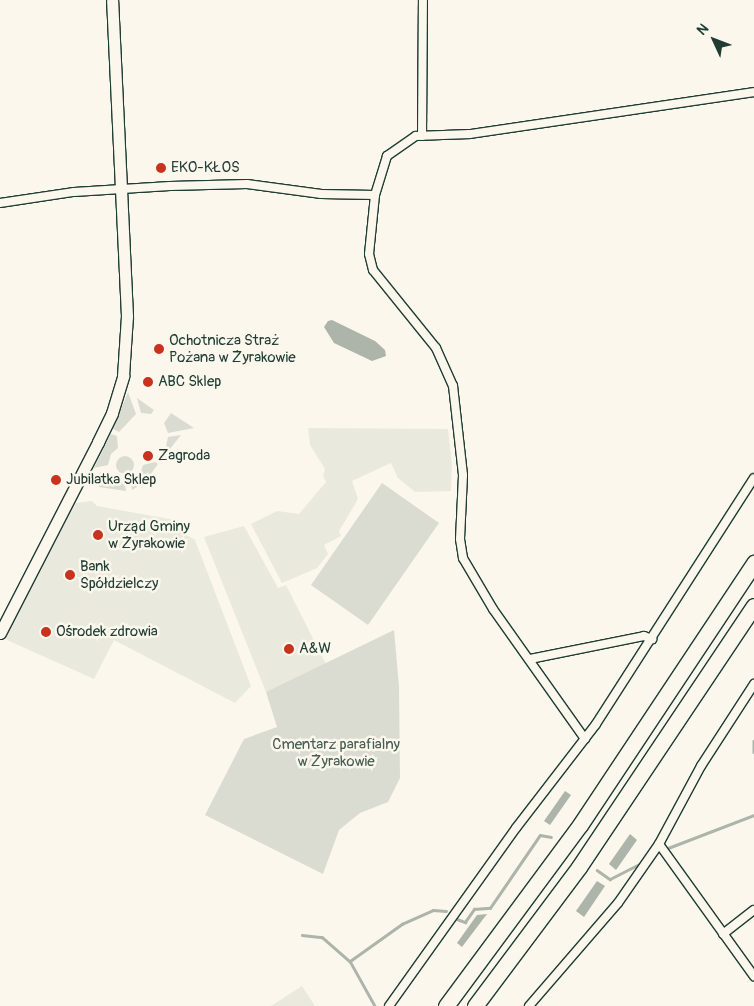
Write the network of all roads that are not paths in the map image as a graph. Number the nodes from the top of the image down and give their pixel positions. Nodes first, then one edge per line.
1 (112, 0) edge
2 (423, 0) edge
3 (754, 92) edge
4 (422, 136) junction
5 (122, 188) junction
6 (375, 196) junction
7 (0, 203) edge
8 (754, 478) edge
9 (754, 563) edge
10 (754, 606) edge
11 (0, 633) edge
12 (652, 638) junction
13 (530, 659) junction
14 (754, 684) edge
15 (585, 739) junction
16 (659, 844) junction
17 (754, 910) edge
18 (723, 934) junction
19 (754, 976) edge
20 (389, 1006) edge
21 (446, 1006) edge
22 (475, 1006) edge
23 (529, 1006) edge

1 - 5 street
2 - 4 street
3 - 4 street
4 - 6 street
5 - 6 street
5 - 7 street
5 - 11 street
6 - 13 street
8 - 12 street
9 - 21 highway
10 - 22 highway
12 - 13 street
12 - 15 street
13 - 15 street
14 - 16 street
15 - 20 street
16 - 18 street
16 - 23 street
17 - 18 street
18 - 19 street

